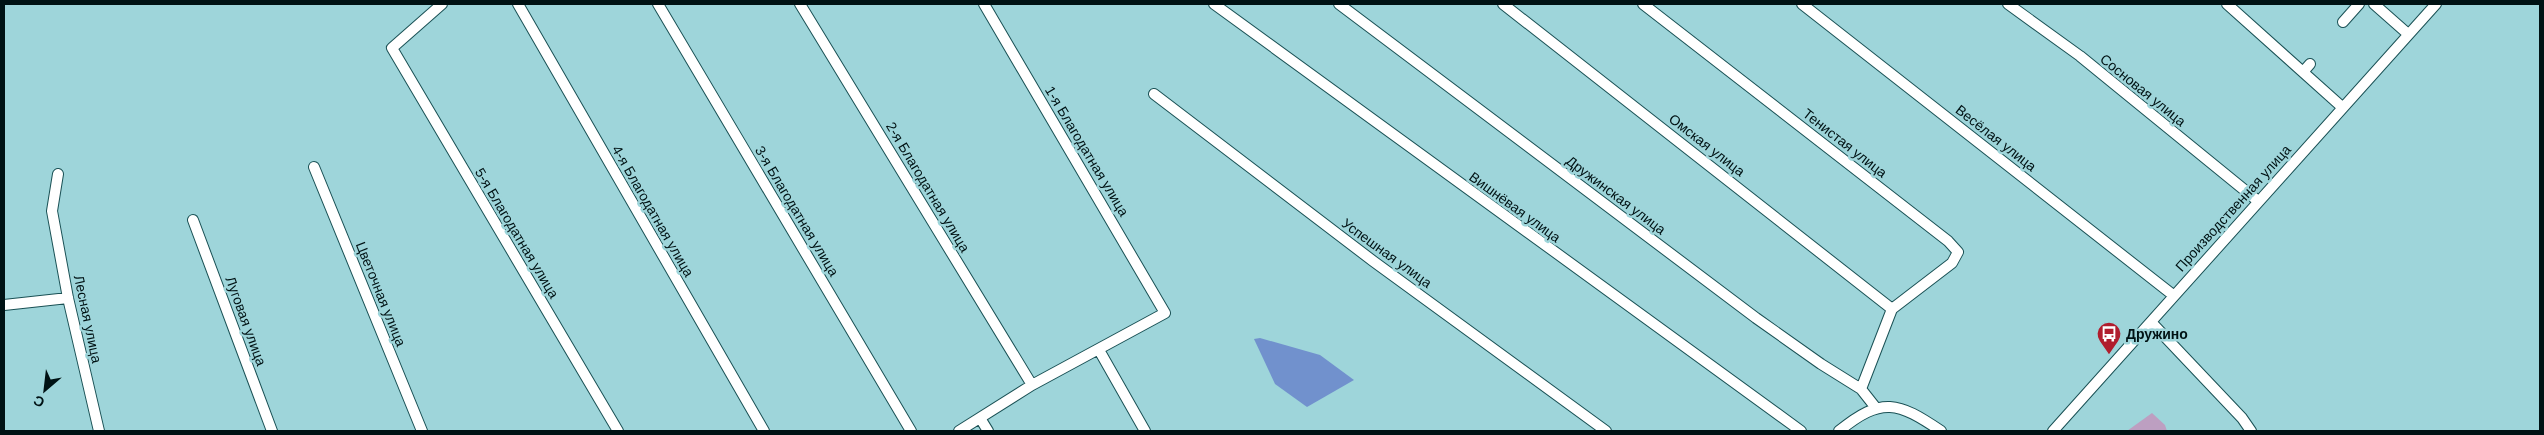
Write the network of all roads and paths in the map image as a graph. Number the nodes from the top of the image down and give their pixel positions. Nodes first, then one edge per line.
1 (442, 4) edge
2 (518, 4) edge
3 (658, 4) edge
4 (800, 4) edge
5 (984, 4) edge
6 (1214, 4) edge
7 (1339, 4) edge
8 (1503, 4) edge
9 (1643, 4) edge
10 (1802, 4) edge
11 (2008, 4) edge
12 (2227, 4) edge
13 (2359, 4) edge
14 (2374, 4) edge
15 (2436, 4) edge
16 (2343, 22) dead end
17 (2408, 34) junction
18 (1154, 94) dead end
19 (2342, 107) junction
20 (314, 166) dead end
21 (58, 174) dead end
22 (2258, 201) junction
23 (194, 220) dead end
24 (2173, 295) junction
25 (68, 298) junction
26 (4, 305) edge
27 (1892, 309) junction
28 (2151, 322) junction
29 (1099, 350) junction
30 (1032, 385) junction
31 (1862, 389) junction
32 (1876, 408) junction
33 (980, 418) junction
34 (99, 431) edge
35 (272, 431) edge
36 (422, 431) edge
37 (618, 431) edge
38 (764, 431) edge
39 (911, 431) edge
40 (959, 431) edge
41 (988, 431) edge
42 (1144, 431) edge
43 (1606, 431) edge
44 (1801, 431) edge
45 (1840, 431) edge
46 (1941, 431) edge
47 (2053, 431) edge
48 (2251, 431) edge

1 - 37 street, 5-я Благодатная улица
2 - 38 street, 4-я Благодатная улица
3 - 39 street, 3-я Благодатная улица
4 - 30 street, 2-я Благодатная улица
5 - 29 street, 1-я Благодатная улица
6 - 44 street, Вишнёвая улица
7 - 31 street, Дружинская улица
8 - 27 street, Омская улица
9 - 27 street, Тенистая улица
10 - 24 street, Весёлая улица
11 - 22 street, Сосновая улица
12 - 19 street
13 - 16 street
14 - 17 street
15 - 17 street, Производственная улица
17 - 19 street, Производственная улица
18 - 43 street, Успешная улица
19 - 22 street, Производственная улица
20 - 36 street, Цветочная улица
21 - 25 street, Лесная улица
22 - 24 street, Производственная улица
23 - 35 street, Луговая улица
24 - 28 street, Производственная улица
25 - 26 street
25 - 34 street, Лесная улица
27 - 31 street
28 - 47 street, Производственная улица
28 - 48 street
29 - 30 street
29 - 42 street
30 - 33 street
31 - 32 street, Дружинская улица
32 - 45 street
32 - 46 street
33 - 40 street
33 - 41 street

